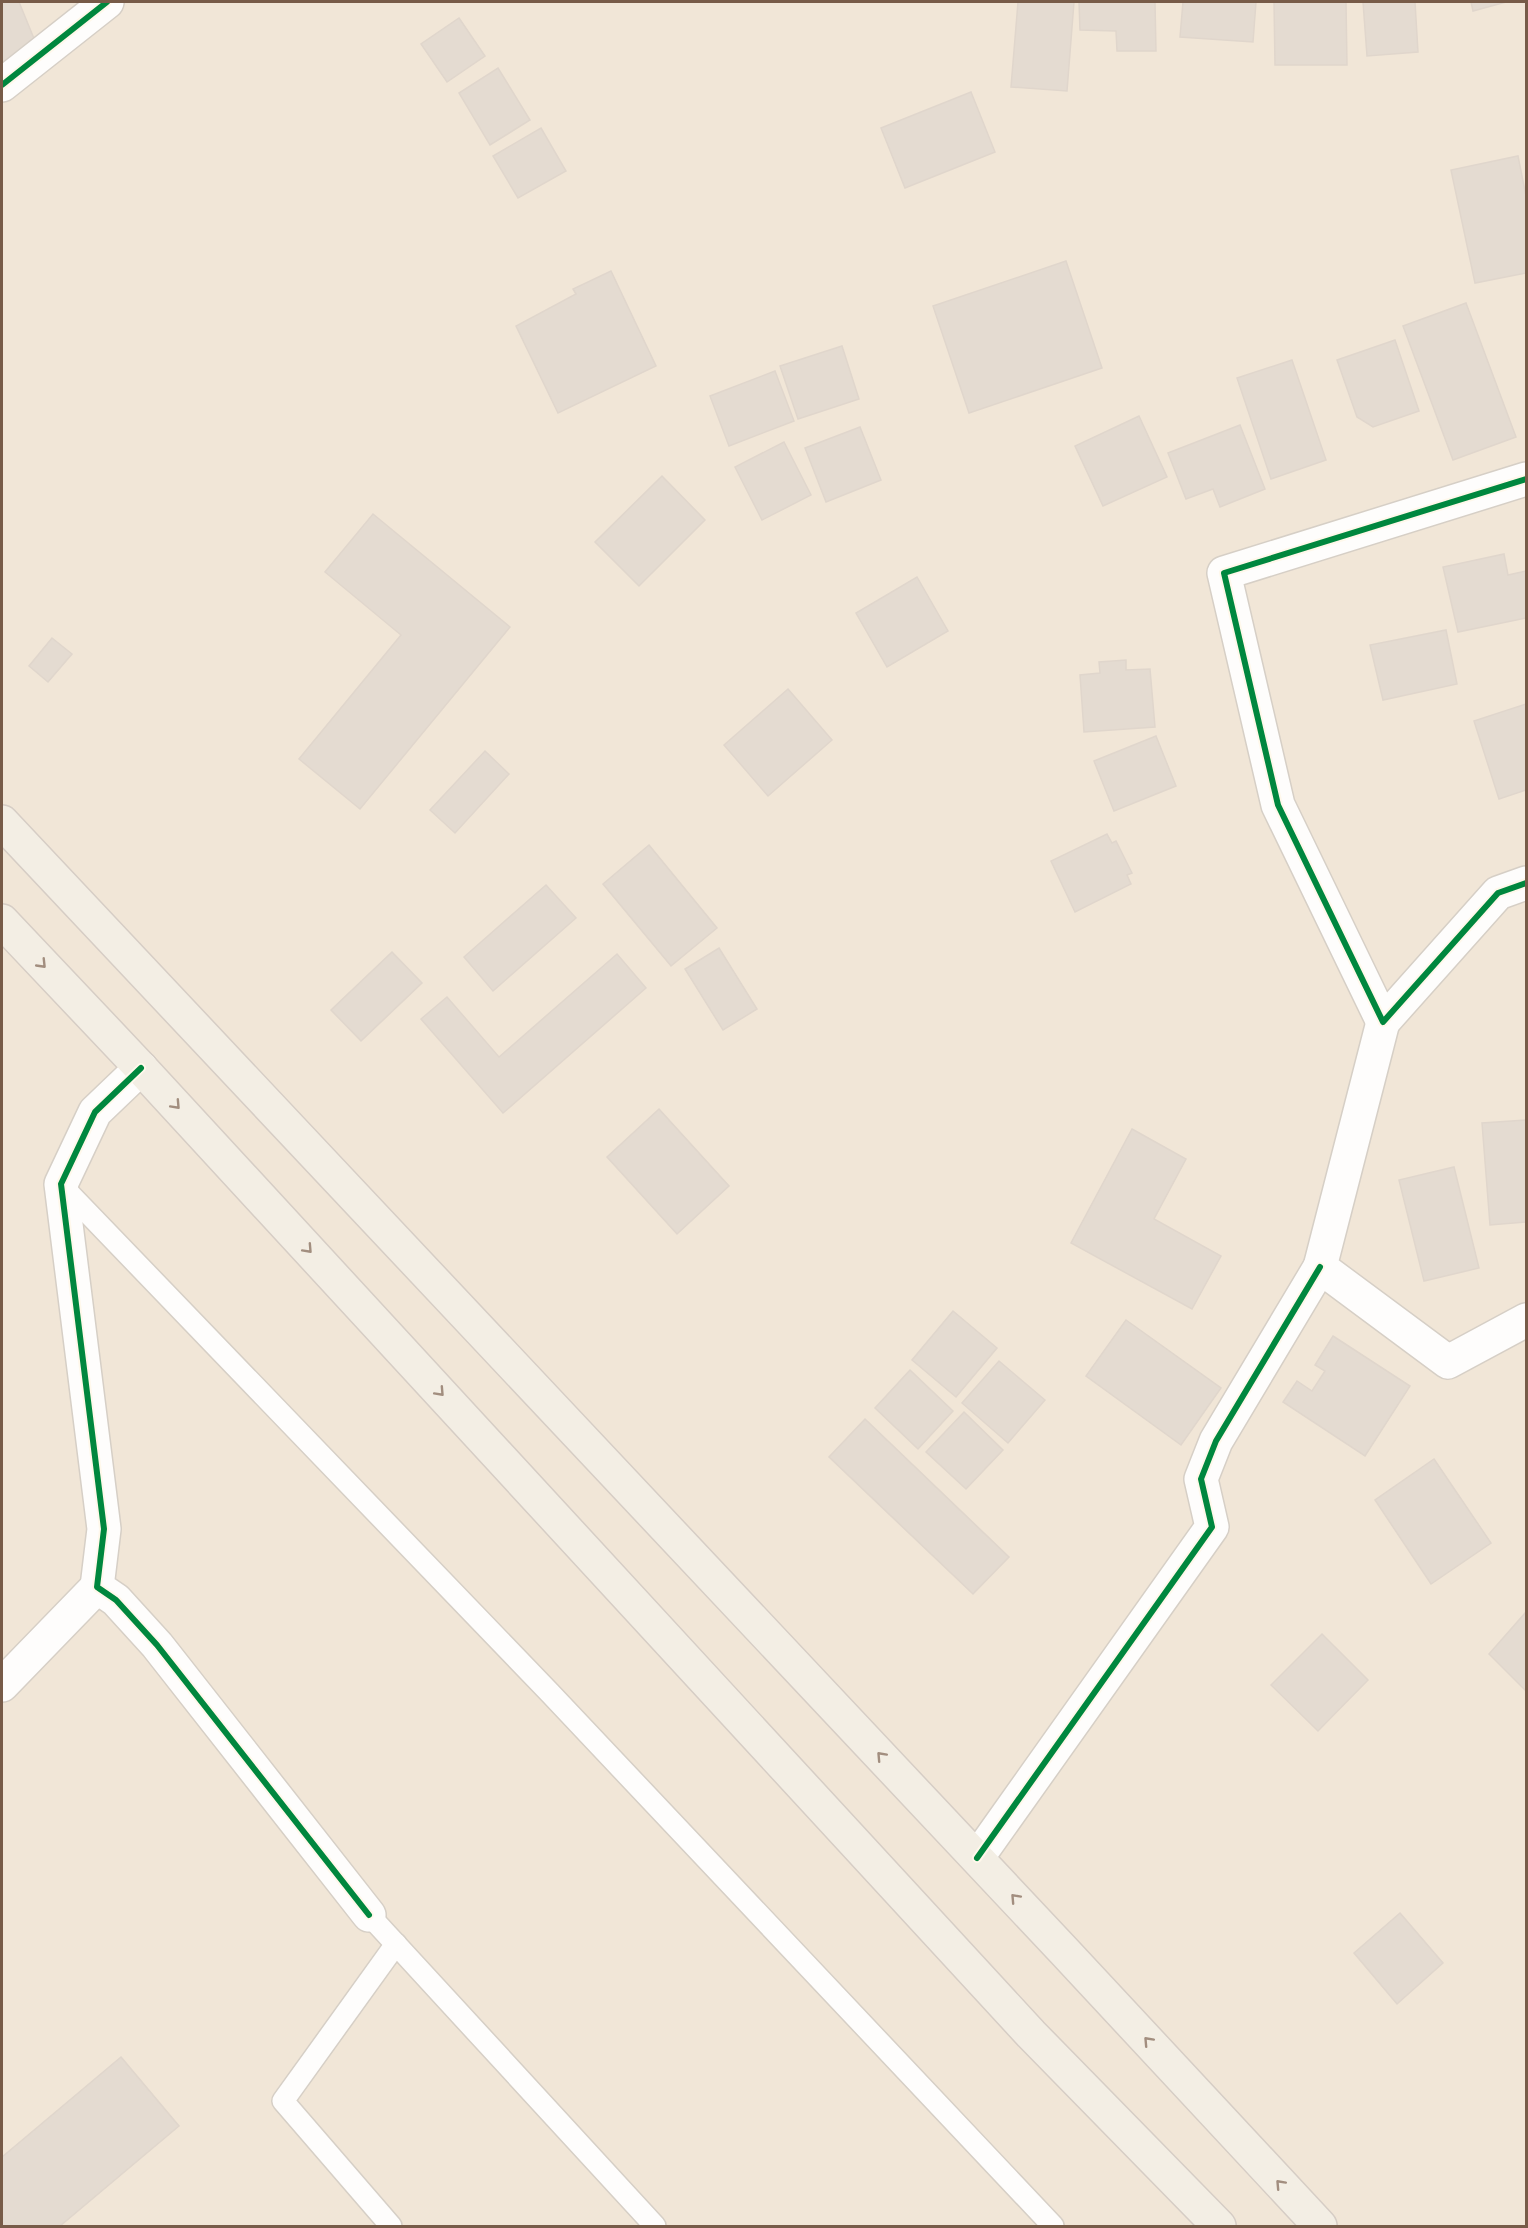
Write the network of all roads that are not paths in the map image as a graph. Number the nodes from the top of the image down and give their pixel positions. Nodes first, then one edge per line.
1 (107, 2) edge
2 (2, 84) edge
3 (1527, 479) edge
4 (2, 822) edge
5 (1527, 883) edge
6 (2, 921) edge
7 (1383, 1022) junction
8 (141, 1068) junction
9 (61, 1184) junction
10 (1320, 1267) junction
11 (1527, 1320) edge
12 (97, 1587) junction
13 (2, 1685) edge
14 (977, 1858) junction
15 (369, 1915) joint
16 (396, 1944) junction
17 (391, 2226) edge
18 (655, 2226) edge
19 (1053, 2226) edge
20 (1219, 2226) edge
21 (1320, 2226) edge

1 - 2 street
3 - 7 street
14 -> 4 main road
5 - 7 street
6 -> 8 main road
7 - 10 street
8 - 9 street
8 -> 20 main road
9 - 12 street
9 - 19 lane
10 - 11 street
10 - 14 street
12 - 13 street
12 - 15 street
21 -> 14 main road
15 - 16 lane
16 - 17 lane
16 - 18 lane

